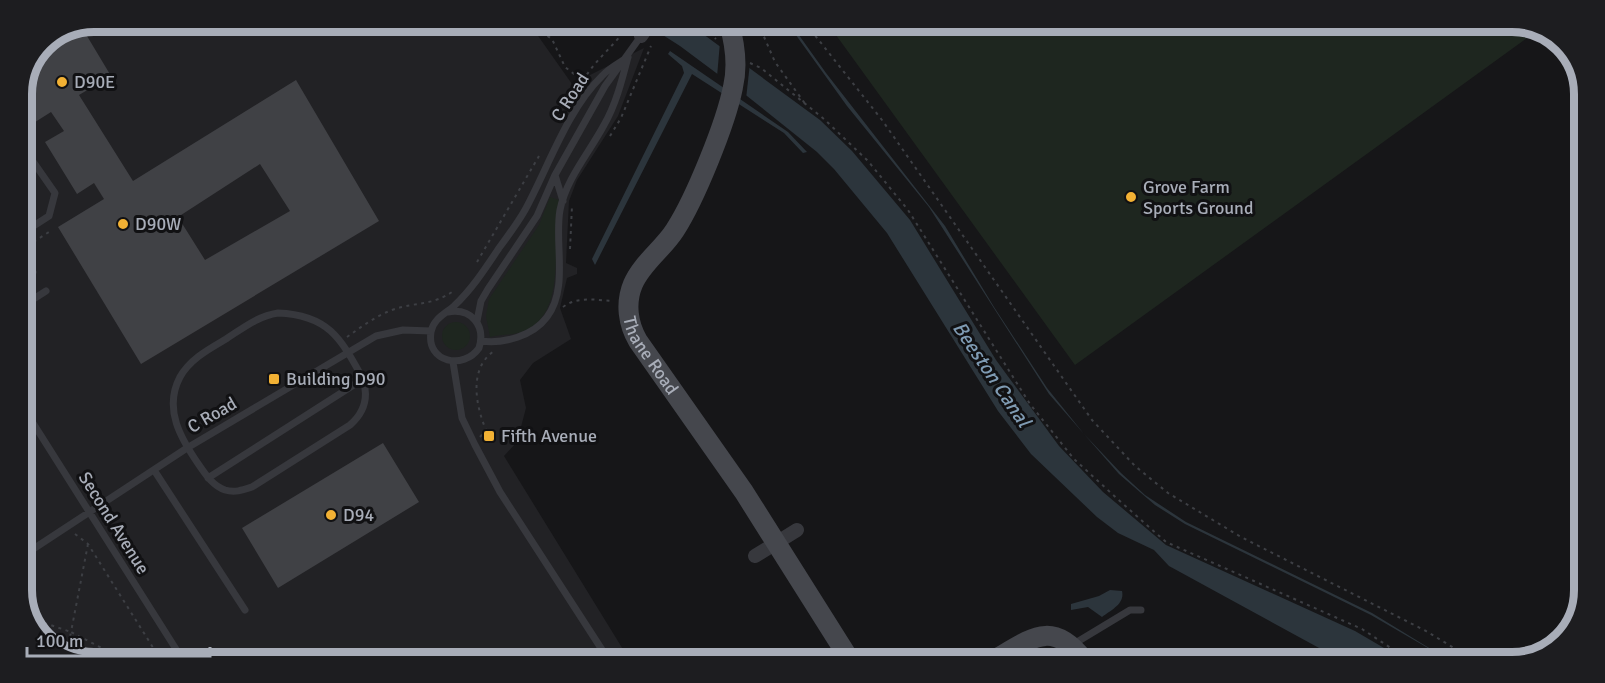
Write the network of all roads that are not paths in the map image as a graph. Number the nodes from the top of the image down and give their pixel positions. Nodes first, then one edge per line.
1 (648, 32) edge
2 (727, 32) edge
3 (645, 42) joint
4 (628, 57) junction
5 (32, 160) edge
6 (555, 175) junction
7 (563, 201) junction
8 (32, 227) edge
9 (46, 291) dead end
10 (32, 300) edge
11 (448, 312) junction
12 (477, 321) junction
13 (431, 331) junction
14 (482, 341) junction
15 (349, 353) junction
16 (453, 362) junction
17 (363, 380) junction
18 (32, 421) edge
19 (187, 448) junction
20 (154, 470) junction
21 (208, 478) junction
22 (89, 511) junction
23 (797, 530) dead end
24 (776, 543) junction
25 (32, 550) edge
26 (755, 556) dead end
27 (245, 610) dead end
28 (1141, 610) dead end
29 (1072, 645) junction
30 (178, 652) edge
31 (603, 652) edge
32 (845, 652) edge
33 (1010, 652) edge
34 (1078, 652) edge

1 - 3 street
2 - 24 street, Thane Road
3 - 4 lane, C Road
4 - 6 lane, C Road
4 - 7 lane, C Road
4 - 11 lane, C Road
5 - 8 lane
6 - 7 lane, C Road
6 - 12 lane, C Road
7 - 14 lane, C Road
9 - 10 lane
11 - 12 lane
11 - 13 lane, C Road
12 - 14 lane
13 - 15 lane, C Road
13 - 16 lane
14 - 16 lane
15 - 17 lane
15 - 19 lane, C Road
15 - 19 lane
16 - 31 lane
17 - 21 lane
17 - 21 lane
18 - 22 lane, Second Avenue
19 - 20 lane, C Road
19 - 21 lane
20 - 22 lane, C Road
20 - 27 lane
22 - 25 lane, C Road
22 - 30 lane, Second Avenue
23 - 24 street
24 - 26 street
24 - 32 street, Thane Road
28 - 29 lane
29 - 33 street
29 - 34 street

